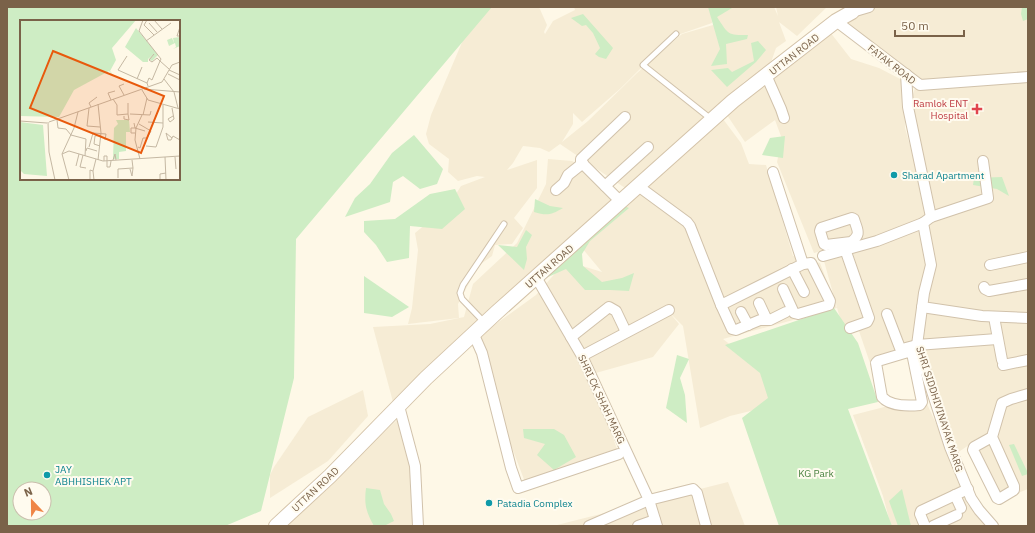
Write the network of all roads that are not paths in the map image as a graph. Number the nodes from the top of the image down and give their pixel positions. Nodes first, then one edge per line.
1 (869, 7) edge
2 (853, 10) edge
3 (836, 20) junction
4 (676, 34) dead end
5 (906, 74) junction
6 (766, 75) junction
7 (1028, 76) edge
8 (625, 117) dead end
9 (784, 118) dead end
10 (712, 120) junction
11 (648, 147) dead end
12 (983, 161) dead end
13 (583, 163) junction
14 (772, 172) dead end
15 (605, 186) junction
16 (638, 186) junction
17 (556, 190) dead end
18 (621, 202) junction
19 (927, 220) junction
20 (504, 224) dead end
21 (850, 246) junction
22 (823, 256) dead end
23 (1028, 257) edge
24 (803, 264) junction
25 (990, 265) dead end
26 (792, 269) junction
27 (536, 277) junction
28 (1028, 284) edge
29 (984, 287) dead end
30 (783, 289) dead end
31 (804, 292) dead end
32 (759, 304) dead end
33 (721, 305) junction
34 (922, 307) junction
35 (669, 310) dead end
36 (741, 312) dead end
37 (786, 312) dead end
38 (888, 314) dead end
39 (994, 317) junction
40 (1028, 318) edge
41 (767, 320) junction
42 (485, 323) junction
43 (748, 325) junction
44 (850, 328) dead end
45 (626, 332) junction
46 (474, 335) junction
47 (571, 337) junction
48 (997, 339) junction
49 (916, 349) junction
50 (582, 356) junction
51 (1028, 360) edge
52 (1028, 394) edge
53 (399, 406) junction
54 (992, 437) junction
55 (620, 454) dead end
56 (968, 489) junction
57 (955, 496) junction
58 (648, 500) junction
59 (656, 523) edge
60 (276, 526) edge
61 (418, 526) edge
62 (589, 526) edge
63 (638, 526) edge
64 (706, 526) edge
65 (925, 526) edge
66 (933, 526) edge
67 (993, 526) edge

1 - 2 street
2 - 3 street, UTTAN ROAD
3 - 5 street, FATAK ROAD
3 - 6 street, UTTAN ROAD
4 - 10 lane
5 - 7 street, FATAK ROAD
5 - 19 street, SHRI SIDDHIVINAYAK MARG
6 - 9 street
6 - 10 street, UTTAN ROAD
8 - 13 street
10 - 16 street, UTTAN ROAD
11 - 15 street
12 - 19 street
13 - 15 street
13 - 17 street
14 - 24 street
15 - 18 street
16 - 18 street, UTTAN ROAD
16 - 33 street
18 - 27 street, UTTAN ROAD
19 - 21 street
19 - 34 street, SHRI SIDDHIVINAYAK MARG
20 - 42 lane
21 - 22 street
21 - 44 street
23 - 25 street
24 - 26 street
24 - 30 street
26 - 31 street
26 - 33 street
27 - 42 street, UTTAN ROAD
27 - 47 street, SHRI CK SHAH MARG
28 - 29 street
32 - 41 street
33 - 43 street
34 - 39 street
34 - 49 street, SHRI SIDDHIVINAYAK MARG
35 - 45 street
36 - 43 street
37 - 41 street
38 - 49 street
39 - 40 street
39 - 48 street
41 - 43 street
42 - 46 street, UTTAN ROAD
45 - 47 street
45 - 50 street
46 - 53 street, UTTAN ROAD
46 - 55 street
47 - 50 street, SHRI CK SHAH MARG
48 - 49 street
48 - 51 street
49 - 49 street
49 - 56 street, SHRI SIDDHIVINAYAK MARG
50 - 58 street, SHRI CK SHAH MARG
52 - 54 street
53 - 60 street, UTTAN ROAD
53 - 61 street
54 - 54 street
56 - 57 street
56 - 67 street, SHRI SIDDHIVINAYAK MARG
57 - 65 street
57 - 66 street
58 - 59 street, SHRI CK SHAH MARG
58 - 62 street
58 - 64 street
59 - 63 street

